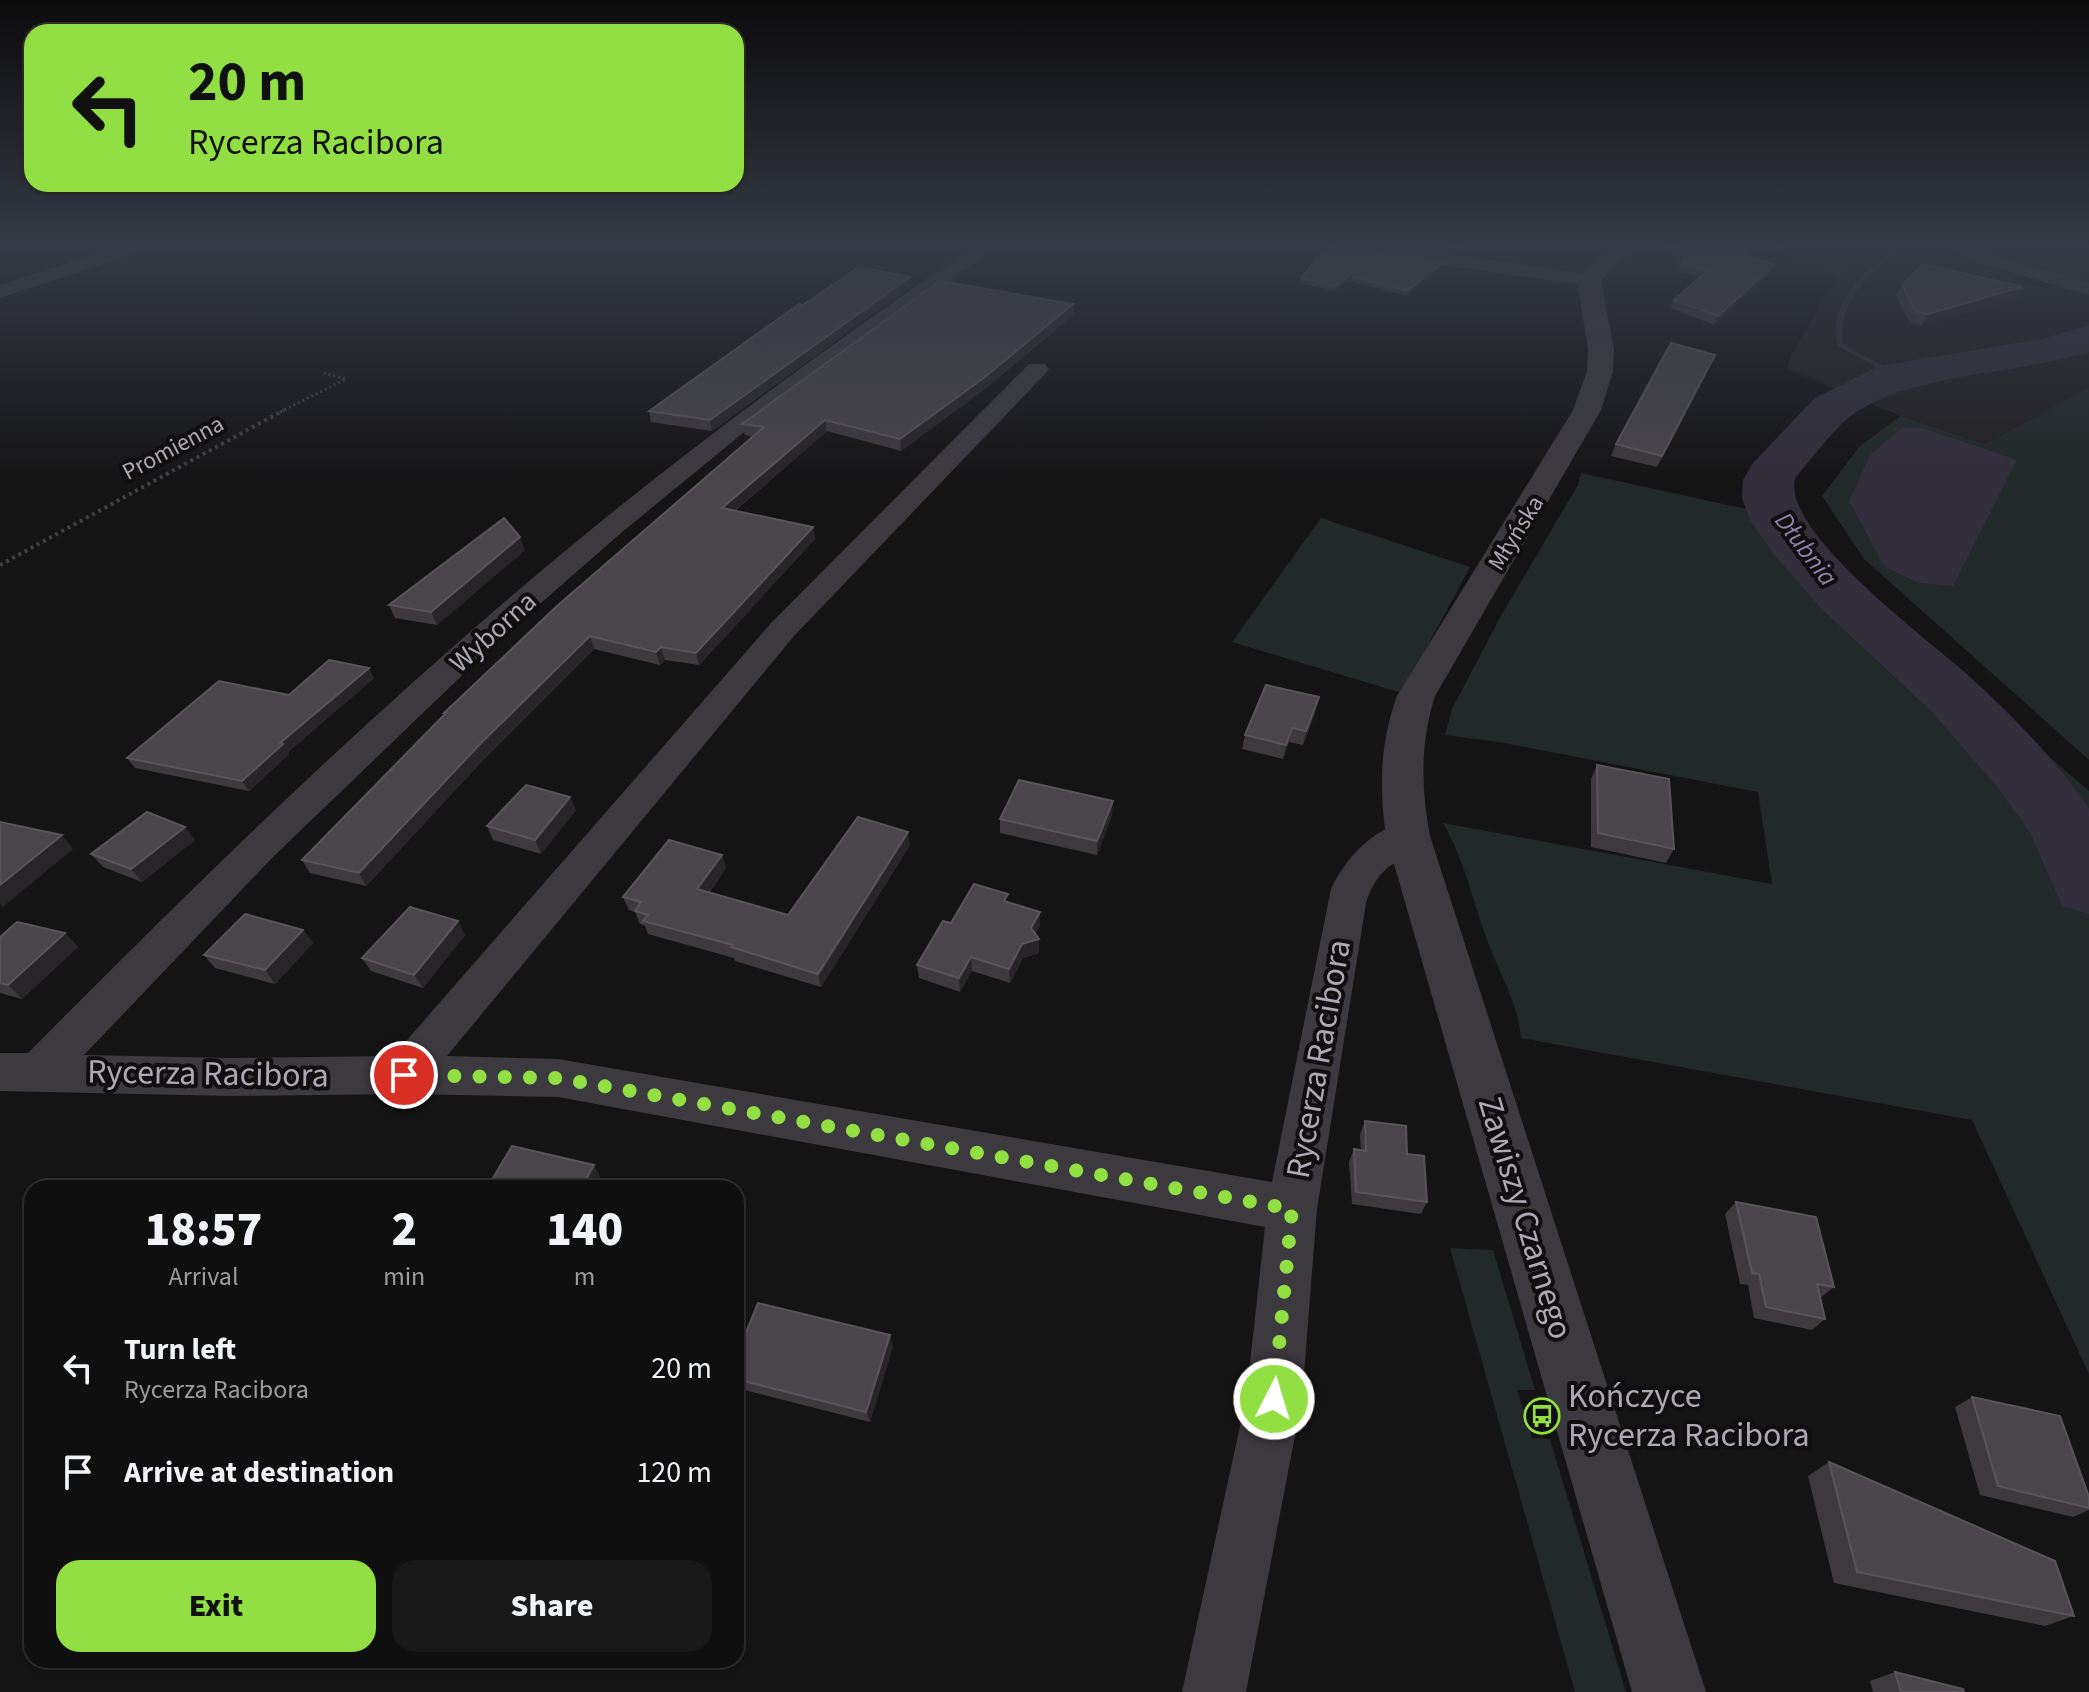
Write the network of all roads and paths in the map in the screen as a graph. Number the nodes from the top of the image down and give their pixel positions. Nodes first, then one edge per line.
1 (874, 323) edge
2 (1596, 323) edge
3 (1037, 369) dead end
4 (324, 373) dead end
5 (0, 565) edge
6 (1408, 836) junction
7 (20, 1072) edge
8 (404, 1075) junction
9 (1292, 1209) junction
10 (1214, 1692) edge
11 (1669, 1692) edge

1 - 7 street, Wyborna
2 - 6 street, Młyńska
3 - 8 street
4 - 5 path, Promienna
6 - 9 street, Rycerza Racibora
6 - 11 street, Zawiszy Czarnego
7 - 8 street, Rycerza Racibora
8 - 9 street, Rycerza Racibora
9 - 10 street

